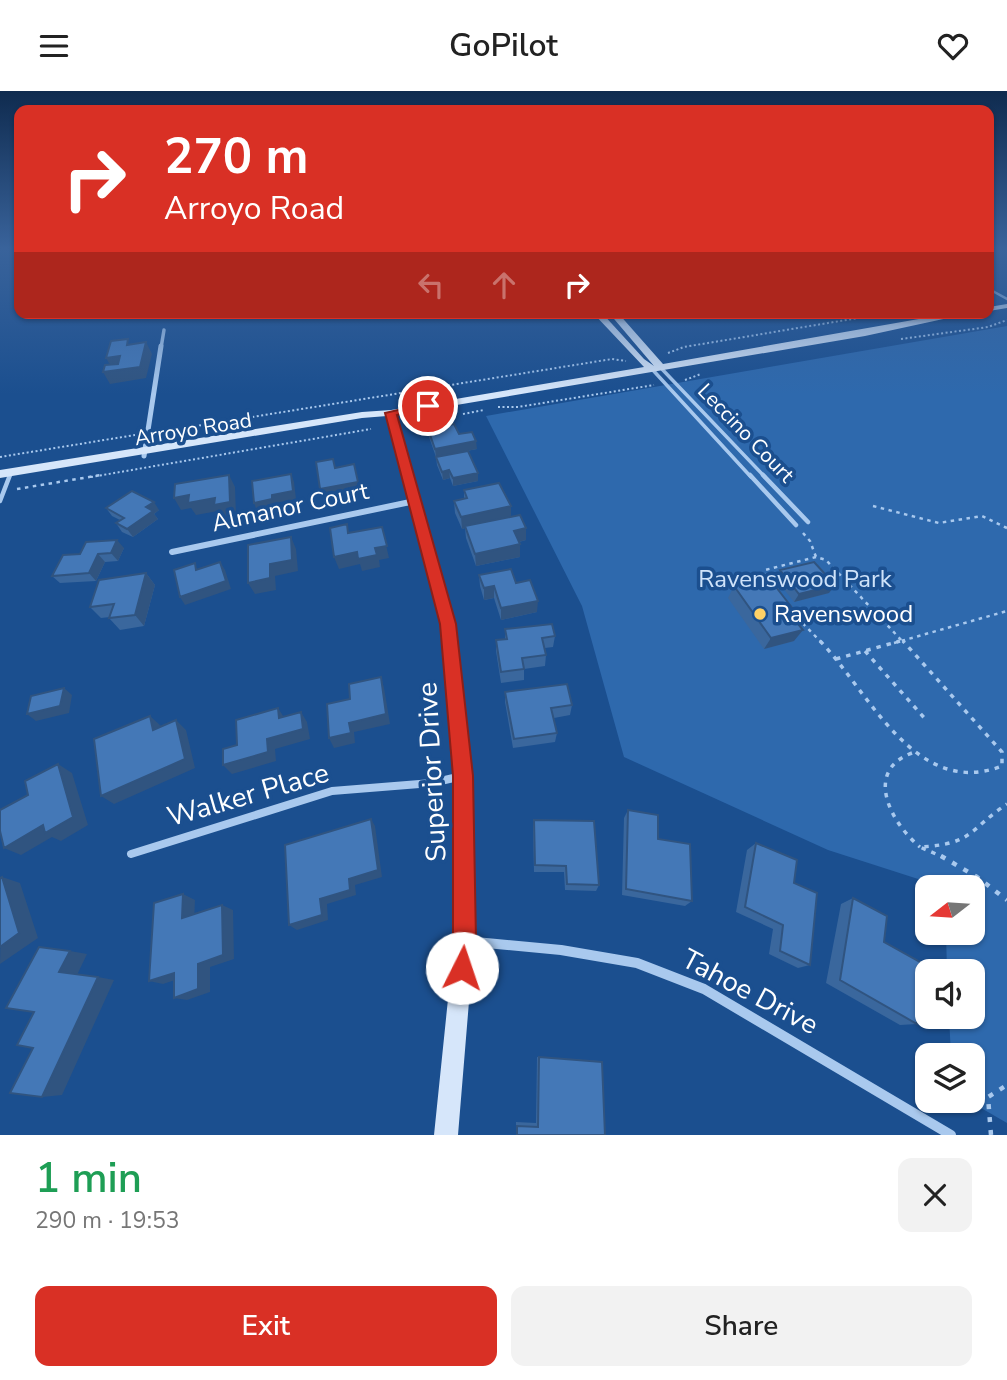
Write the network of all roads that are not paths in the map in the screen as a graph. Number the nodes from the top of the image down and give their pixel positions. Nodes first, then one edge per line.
1 (603, 319) edge
2 (618, 319) edge
3 (936, 319) edge
4 (164, 330) dead end
5 (655, 367) junction
6 (391, 413) junction
7 (144, 453) junction
8 (5, 479) edge
9 (0, 501) edge
10 (415, 501) junction
11 (808, 522) dead end
12 (796, 525) road end
13 (172, 552) dead end
14 (463, 776) junction
15 (131, 854) dead end
16 (464, 941) junction
17 (446, 1135) edge
18 (951, 1135) edge

1 - 5 street
2 - 5 street
3 - 5 street, Arroyo Road
4 - 7 street
5 - 6 street, Arroyo Road
5 - 11 lane, Leccino Court
5 - 12 lane, Leccino Court
6 - 7 street, Arroyo Road
6 - 10 street, Superior Drive
7 - 8 street, Arroyo Road
8 - 9 lane
10 - 13 street, Almanor Court
10 - 14 street, Superior Drive
14 - 15 street, Walker Place
14 - 16 street, Superior Drive
16 - 17 street, Superior Drive
16 - 18 street, Tahoe Drive

